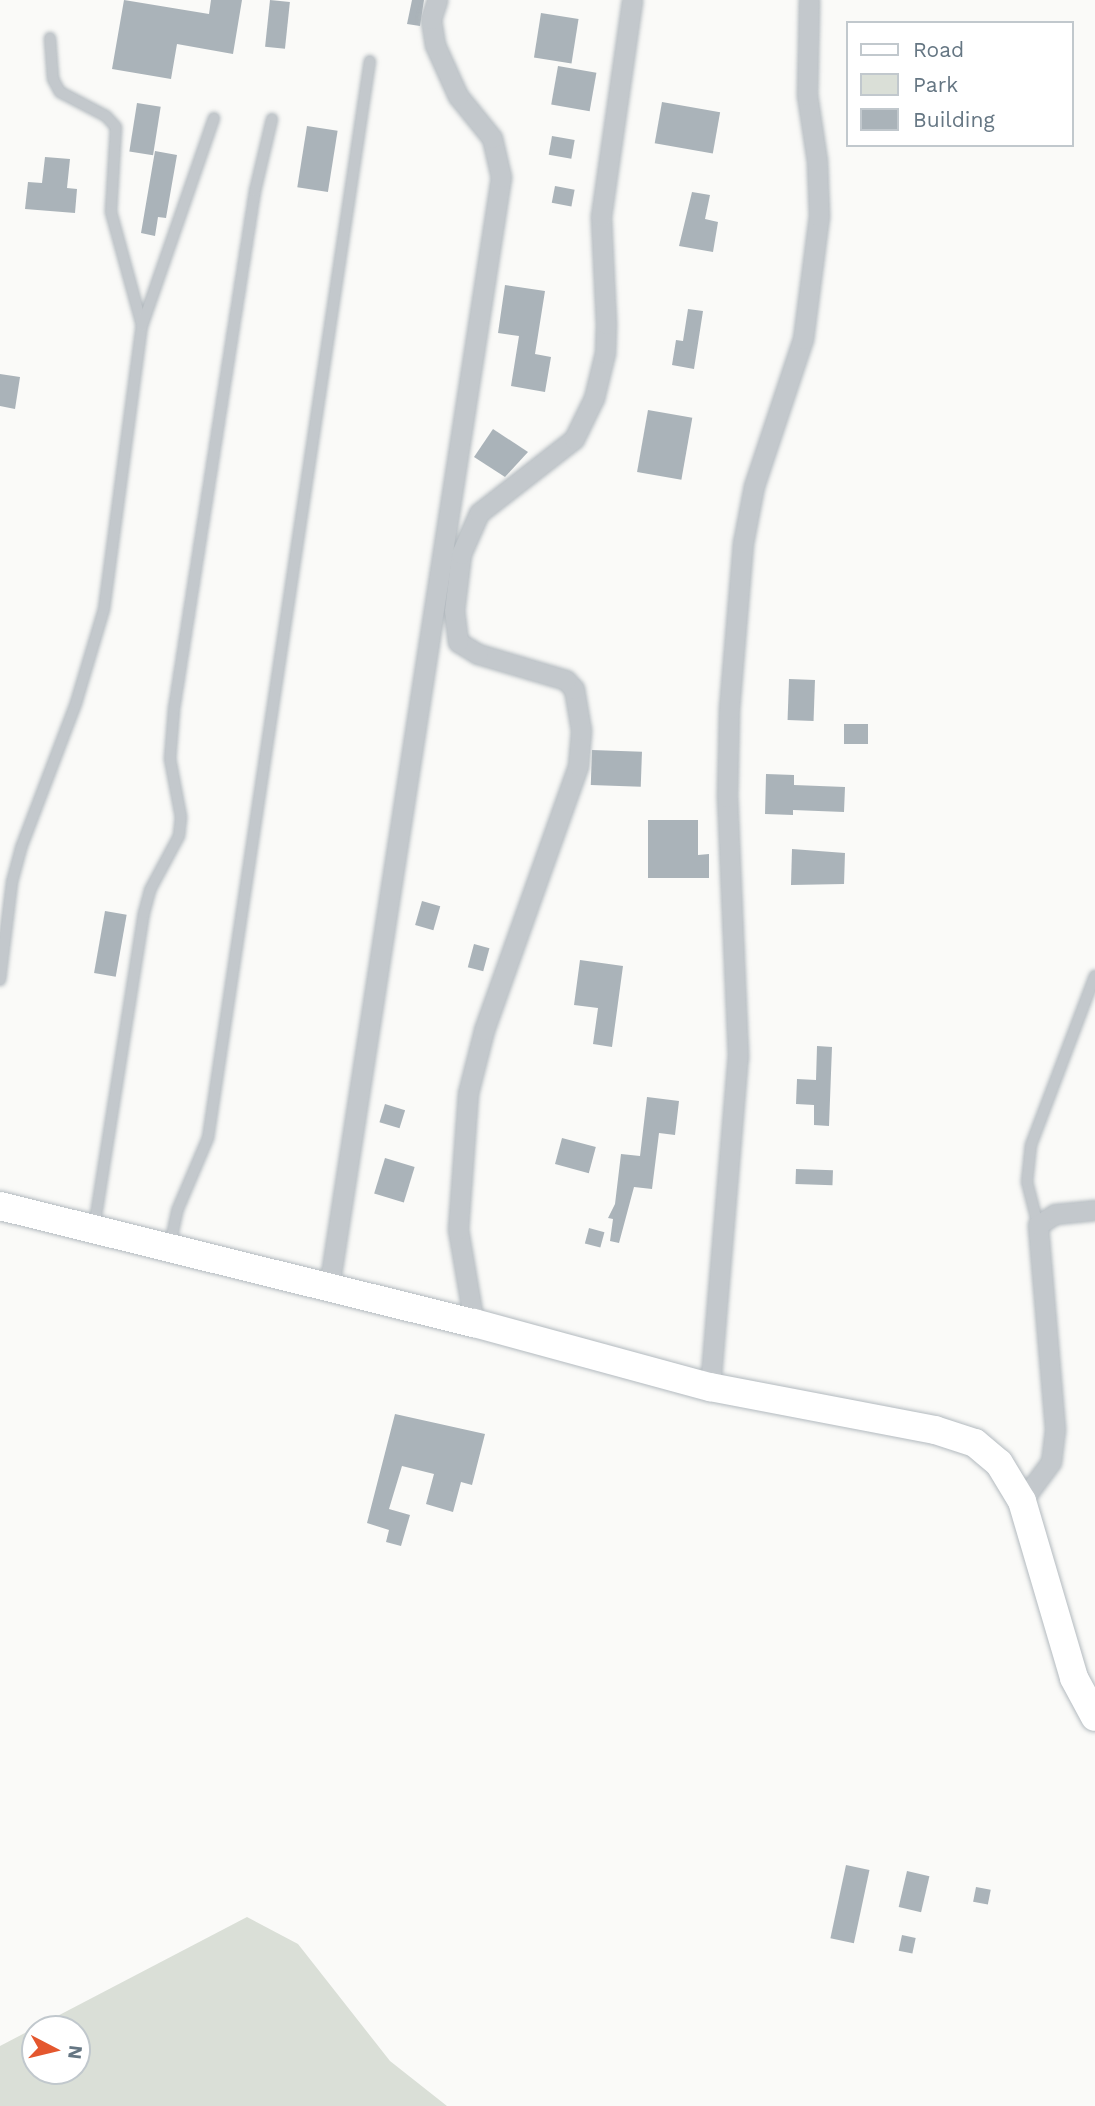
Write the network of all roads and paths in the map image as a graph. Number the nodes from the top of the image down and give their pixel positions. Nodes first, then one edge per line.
1 (437, 0) edge
2 (632, 0) edge
3 (809, 0) edge
4 (50, 38) dead end
5 (370, 61) dead end
6 (214, 118) dead end
7 (272, 120) dead end
8 (142, 326) junction
9 (1095, 976) edge
10 (0, 979) edge
11 (0, 1206) edge
12 (1095, 1210) edge
13 (1038, 1225) junction
14 (94, 1228) junction
15 (170, 1246) junction
16 (329, 1287) junction
17 (474, 1323) junction
18 (710, 1387) junction
19 (1021, 1500) junction
20 (1095, 1717) edge

1 - 16 street
2 - 17 street
3 - 18 street
4 - 8 lane
5 - 15 lane
6 - 8 lane
7 - 14 lane
8 - 10 lane
9 - 13 lane
11 - 14 street
12 - 13 street
13 - 19 street
14 - 15 street
15 - 16 street
16 - 17 street
17 - 18 street
18 - 19 street
19 - 20 street

